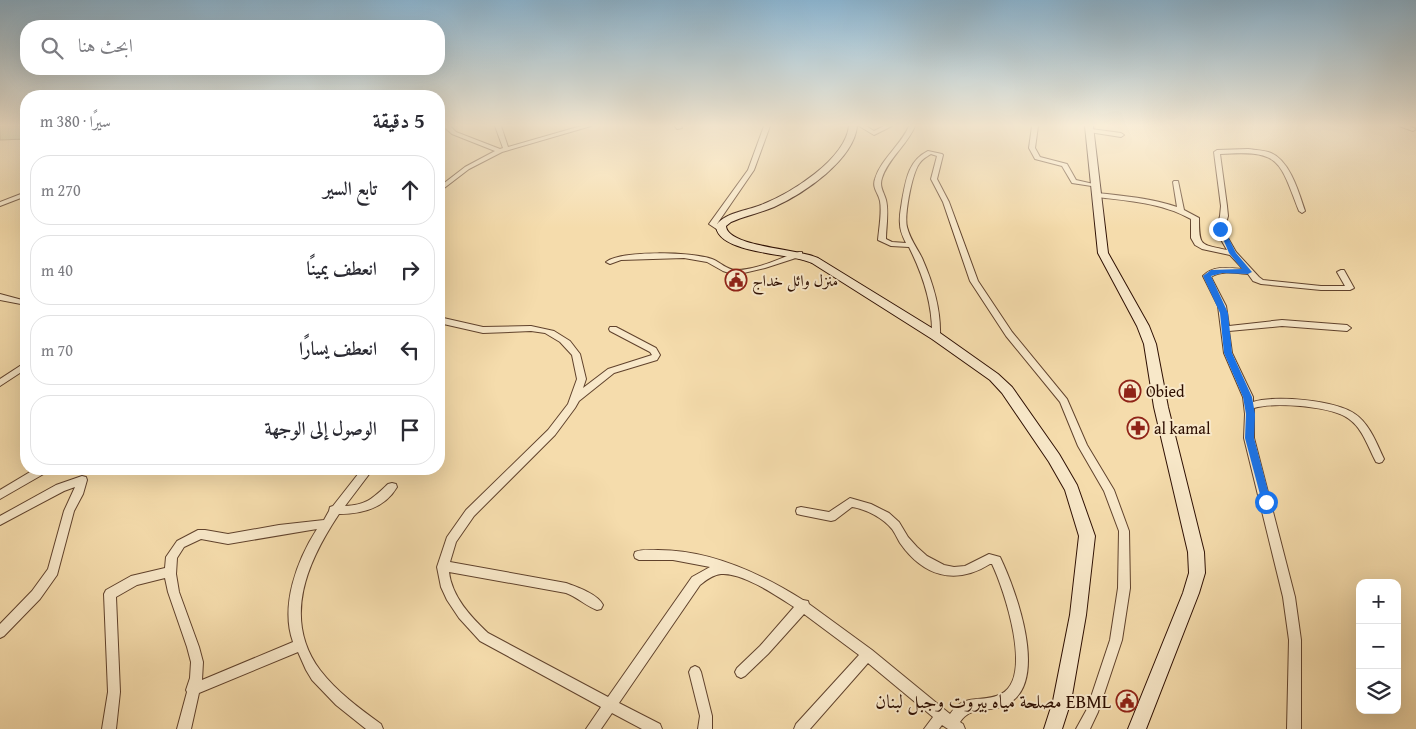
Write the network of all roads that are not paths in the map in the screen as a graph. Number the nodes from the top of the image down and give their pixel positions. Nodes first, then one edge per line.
1 (483, 160) edge
2 (755, 160) edge
3 (834, 160) edge
4 (888, 160) edge
5 (919, 160) edge
6 (939, 160) edge
7 (1045, 160) edge
8 (1093, 160) edge
9 (1218, 160) edge
10 (1276, 160) edge
11 (1176, 182) dead end
12 (445, 185) edge
13 (1096, 190) junction
14 (20, 194) edge
15 (20, 195) edge
16 (0, 200) edge
17 (0, 204) edge
18 (1181, 209) junction
19 (1302, 211) dead end
20 (721, 230) junction
21 (912, 245) junction
22 (1233, 253) junction
23 (799, 254) junction
24 (610, 262) dead end
25 (1248, 272) junction
26 (1341, 272) dead end
27 (0, 297) edge
28 (20, 302) edge
29 (445, 321) edge
30 (1347, 328) dead end
31 (613, 329) dead end
32 (1224, 329) junction
33 (936, 336) junction
34 (20, 369) edge
35 (0, 383) edge
36 (575, 400) junction
37 (1250, 406) junction
38 (1379, 459) dead end
39 (33, 475) edge
40 (363, 475) edge
41 (392, 488) dead end
42 (0, 495) edge
43 (334, 510) junction
44 (801, 511) dead end
45 (0, 521) edge
46 (326, 524) junction
47 (639, 555) dead end
48 (443, 566) junction
49 (727, 568) junction
50 (171, 572) junction
51 (597, 605) dead end
52 (804, 606) junction
53 (0, 632) edge
54 (301, 645) junction
55 (868, 654) junction
56 (695, 672) dead end
57 (741, 672) dead end
58 (192, 690) junction
59 (609, 706) junction
60 (950, 723) edge
61 (109, 729) edge
62 (184, 729) edge
63 (376, 729) edge
64 (593, 729) edge
65 (655, 729) edge
66 (705, 729) edge
67 (801, 729) edge
68 (931, 729) edge
69 (1053, 729) edge
70 (1083, 729) edge
71 (1137, 729) edge
72 (1294, 729) edge

1 - 12 street
2 - 20 street
3 - 20 street
4 - 21 street
5 - 21 street
6 - 70 street
7 - 13 street
8 - 13 street
9 - 22 street
10 - 19 street
11 - 18 street
13 - 18 street
13 - 71 street
14 - 16 street
15 - 17 street
18 - 22 street
20 - 23 street
21 - 33 street
22 - 25 street
23 - 24 street
23 - 33 street
25 - 26 street
25 - 32 street
27 - 28 street
29 - 36 street
30 - 32 street
31 - 36 street
32 - 37 street
33 - 69 street
34 - 35 street
36 - 48 street
37 - 38 street
37 - 72 street
39 - 42 street
40 - 43 street
41 - 43 street
43 - 46 street
44 - 60 street
45 - 53 street
46 - 50 street
46 - 54 street
47 - 49 street
48 - 51 street
48 - 59 street
49 - 52 street
49 - 59 street
50 - 58 street
50 - 61 street
52 - 55 street
52 - 57 street
54 - 58 street
54 - 63 street
55 - 60 street
55 - 67 street
56 - 66 street
58 - 62 street
59 - 64 street
59 - 65 street
60 - 68 street

